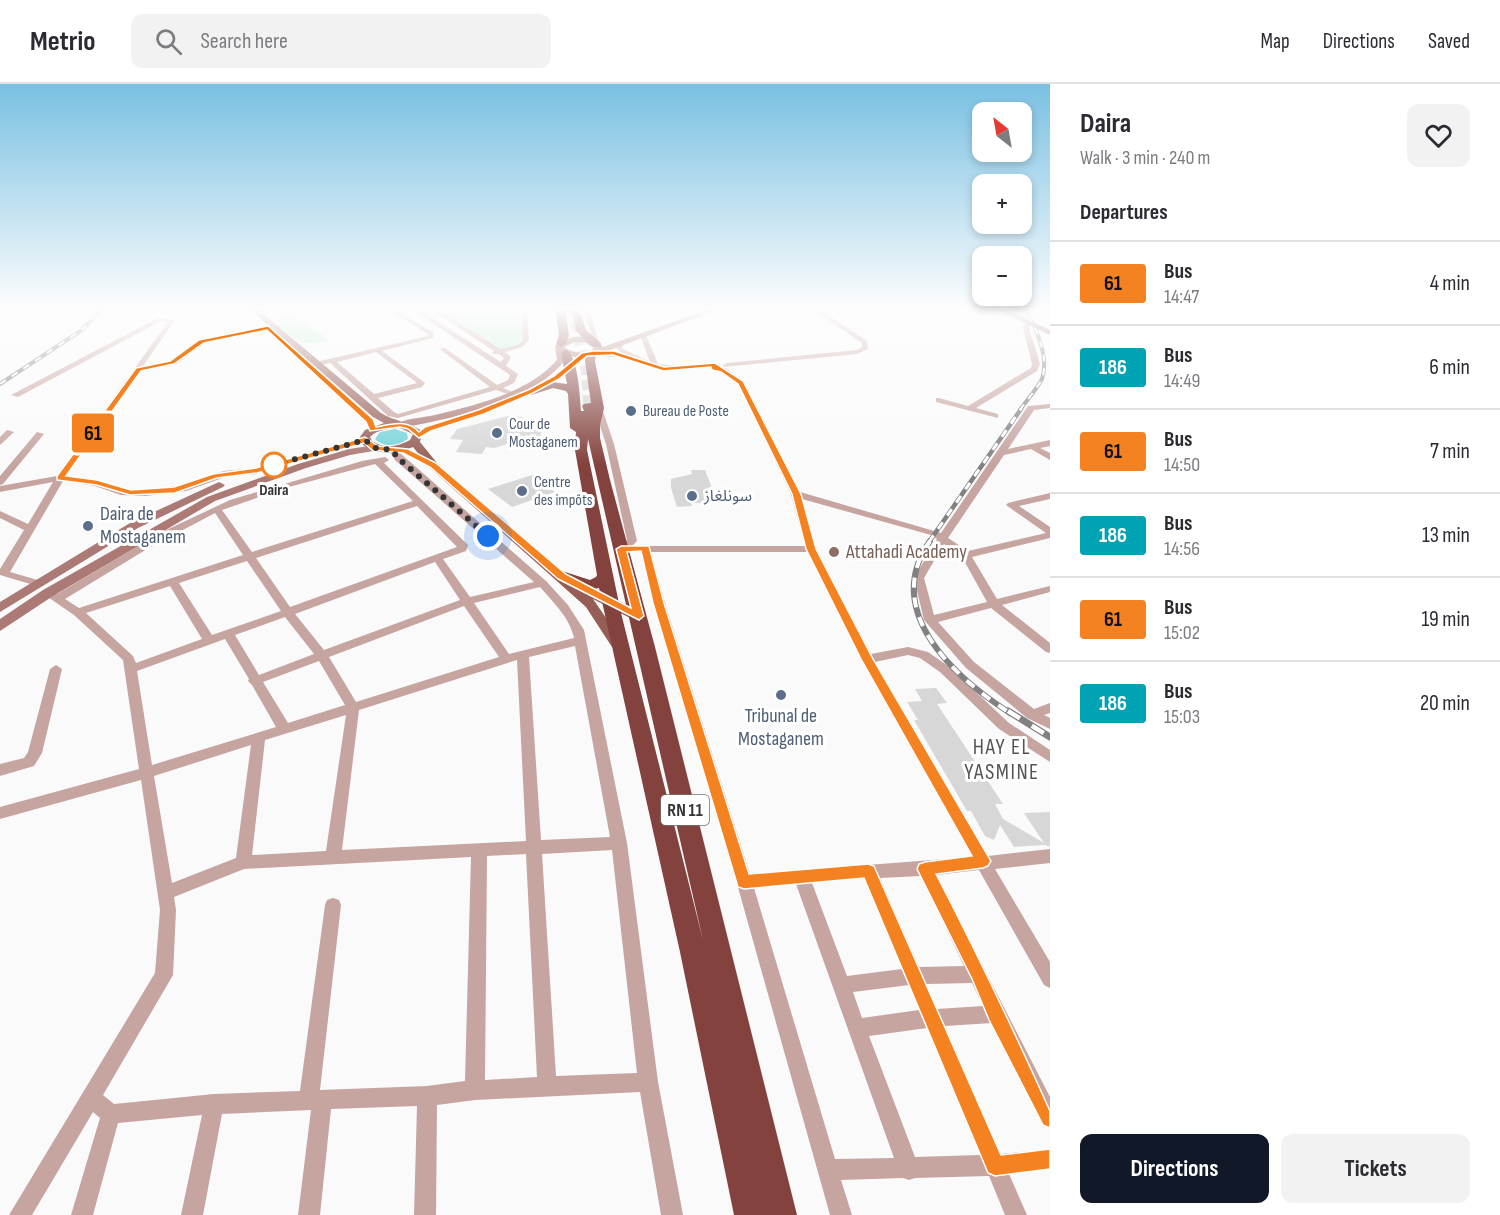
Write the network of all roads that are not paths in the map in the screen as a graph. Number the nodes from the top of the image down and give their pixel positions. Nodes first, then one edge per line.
1 (82, 360) edge
2 (145, 360) edge
3 (177, 360) edge
4 (303, 360) edge
5 (314, 360) edge
6 (338, 360) edge
7 (390, 360) edge
8 (460, 360) edge
9 (492, 360) edge
10 (507, 360) edge
11 (561, 360) edge
12 (567, 360) edge
13 (579, 360) edge
14 (590, 360) edge
15 (636, 360) edge
16 (653, 360) edge
17 (782, 360) edge
18 (1035, 360) edge
19 (332, 361) junction
20 (640, 361) joint
21 (319, 364) junction
22 (502, 366) junction
23 (722, 366) junction
24 (656, 367) junction
25 (570, 368) junction
26 (139, 369) junction
27 (496, 388) junction
28 (531, 392) junction
29 (511, 393) junction
30 (15, 394) dead end
31 (372, 397) junction
32 (939, 400) dead end
33 (585, 403) junction
34 (1050, 406) edge
35 (969, 409) junction
36 (995, 416) dead end
37 (397, 425) junction
38 (373, 430) junction
39 (10, 432) dead end
40 (40, 434) dead end
41 (417, 439) junction
42 (0, 442) edge
43 (1050, 443) edge
44 (587, 444) junction
45 (1031, 446) junction
46 (372, 450) junction
47 (395, 452) junction
48 (1004, 452) junction
49 (1050, 457) edge
50 (433, 465) junction
51 (257, 471) junction
52 (60, 478) junction
53 (0, 482) edge
54 (0, 489) edge
55 (796, 494) junction
56 (1050, 496) edge
57 (419, 502) junction
58 (217, 509) junction
59 (0, 514) edge
60 (30, 529) junction
61 (1050, 533) edge
62 (942, 539) junction
63 (645, 548) junction
64 (621, 549) junction
65 (811, 549) junction
66 (966, 555) junction
67 (250, 557) junction
68 (438, 559) junction
69 (2, 572) edge
70 (605, 572) junction
71 (562, 576) junction
72 (172, 580) junction
73 (542, 583) junction
74 (1050, 589) edge
75 (47, 592) junction
76 (467, 601) junction
77 (610, 602) junction
78 (994, 604) junction
79 (0, 608) edge
80 (78, 612) junction
81 (288, 613) junction
82 (639, 616) junction
83 (930, 620) junction
84 (0, 626) edge
85 (229, 635) junction
86 (209, 640) junction
87 (579, 641) junction
88 (1050, 649) edge
89 (621, 652) junction
90 (523, 654) junction
91 (322, 656) junction
92 (506, 659) junction
93 (867, 659) junction
94 (56, 669) dead end
95 (131, 669) junction
96 (254, 681) junction
97 (353, 708) junction
98 (1050, 708) edge
99 (1032, 714) junction
100 (1050, 724) edge
101 (285, 730) junction
102 (259, 738) junction
103 (1050, 757) edge
104 (0, 770) edge
105 (145, 773) junction
106 (0, 813) edge
107 (619, 843) junction
108 (536, 849) junction
109 (479, 852) junction
110 (333, 856) junction
111 (1050, 856) edge
112 (983, 861) junction
113 (243, 862) junction
114 (925, 869) junction
115 (868, 870) junction
116 (802, 878) junction
117 (744, 882) junction
118 (165, 893) junction
119 (333, 905) dead end
120 (979, 974) junction
121 (914, 976) junction
122 (1050, 979) edge
123 (842, 985) junction
124 (995, 1014) junction
125 (932, 1018) junction
126 (857, 1028) junction
127 (648, 1082) junction
128 (548, 1086) junction
129 (475, 1090) junction
130 (427, 1096) junction
131 (92, 1098) junction
132 (316, 1100) junction
133 (214, 1104) junction
134 (111, 1114) junction
135 (1050, 1118) edge
136 (1050, 1159) edge
137 (995, 1166) junction
138 (828, 1170) junction
139 (909, 1170) junction
140 (20, 1215) edge
141 (82, 1215) edge
142 (192, 1215) edge
143 (309, 1215) edge
144 (426, 1215) edge
145 (672, 1215) edge
146 (750, 1215) edge
147 (782, 1215) edge
148 (841, 1215) edge
149 (1016, 1215) edge

1 - 30 street
2 - 26 street
3 - 26 street
4 - 38 main road
5 - 21 main road
6 - 19 street
7 - 31 street
8 - 27 street
9 - 22 street
10 - 22 street
11 - 29 main road
12 - 25 highway
13 - 25 main road
14 - 33 highway
15 - 20 street
16 - 24 street
17 - 23 street
18 - 35 street
19 - 21 street
19 - 31 street
20 - 24 street
21 - 37 main road
22 - 27 street
23 - 24 street
23 - 55 street
25 - 28 main road
25 - 33 highway
26 - 52 street
27 - 29 street
27 - 31 street
28 - 33 highway
28 - 41 main road
29 - 37 main road
32 - 35 street
33 - 44 highway, RN 11
33 - 64 street
34 - 48 street
35 - 36 street
37 - 38 main road
37 - 41 main road
38 - 46 main road
39 - 42 street
40 - 53 street
41 - 47 main road
41 - 50 main road
43 - 45 street
44 - 64 highway, RN 11
44 - 70 highway, RN 11
45 - 48 street
45 - 49 street
46 - 47 main road
46 - 51 main road
46 - 57 street
46 - 58 street
46 - 75 main road
47 - 50 main road
47 - 73 street
48 - 62 street
50 - 71 main road
51 - 52 street
51 - 75 main road
52 - 54 street
52 - 60 street
55 - 62 street
55 - 65 street
56 - 61 street
57 - 67 street
57 - 68 street
58 - 67 street
58 - 75 street
59 - 60 street
60 - 69 street
61 - 66 street
62 - 66 street
62 - 83 street
63 - 64 street
63 - 65 street
63 - 117 street
64 - 82 highway, RN 11
65 - 93 street
66 - 78 street
67 - 72 street
67 - 81 street
68 - 76 street
68 - 81 street
69 - 75 street
70 - 71 highway
70 - 77 highway, RN 11
71 - 77 main road
71 - 89 main road
72 - 80 street
72 - 86 street
73 - 76 street
73 - 87 street
74 - 78 street
75 - 79 main road
75 - 80 street
75 - 84 main road
76 - 91 street
76 - 92 street
77 - 82 main road
77 - 89 highway, RN 11
78 - 83 street
78 - 88 street
80 - 95 street
81 - 85 street
81 - 91 street
82 - 147 highway, RN 11
83 - 99 street
85 - 86 street
85 - 96 street
86 - 95 street
87 - 90 street
87 - 107 street
89 - 146 highway, RN 11
90 - 92 street
90 - 108 street
91 - 96 street
91 - 97 street
92 - 97 street
93 - 103 street
93 - 112 street
94 - 104 street
95 - 105 street
96 - 101 street
97 - 101 street
97 - 110 street
98 - 99 street
99 - 100 street
101 - 102 street
102 - 105 street
102 - 113 street
105 - 106 street
105 - 118 street
107 - 108 street
107 - 127 street
108 - 109 street
108 - 128 street
109 - 110 street
109 - 129 street
110 - 113 street
111 - 112 street
112 - 114 street
112 - 122 street
113 - 118 street
114 - 115 street
114 - 120 street
115 - 116 street
115 - 121 street
116 - 117 street
116 - 123 street
117 - 138 street
118 - 131 street
119 - 132 street
120 - 121 street
120 - 124 street
121 - 123 street
121 - 125 street
123 - 126 street
124 - 125 street
124 - 135 street
125 - 126 street
125 - 137 street
126 - 139 street
127 - 128 street
127 - 145 street
128 - 129 street
129 - 130 street
130 - 132 street
130 - 144 street
131 - 134 street
131 - 140 street
132 - 133 street
132 - 143 street
133 - 134 street
133 - 142 street
134 - 141 street
136 - 137 street
137 - 139 street
137 - 149 street
138 - 139 street
138 - 148 street

